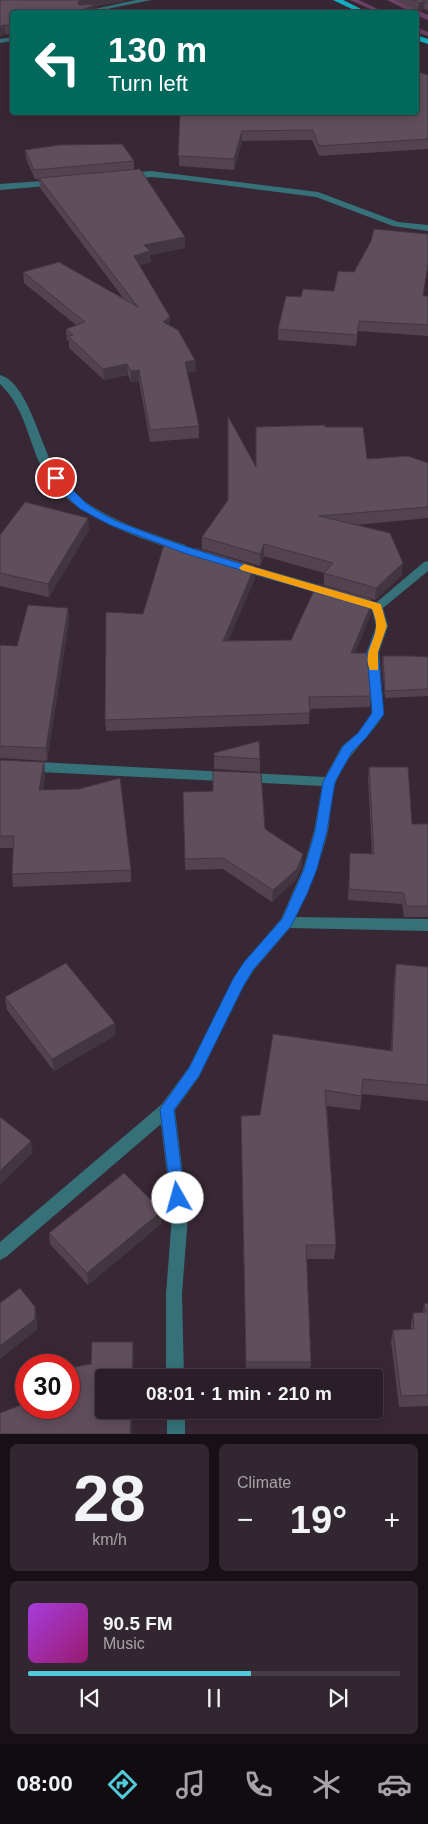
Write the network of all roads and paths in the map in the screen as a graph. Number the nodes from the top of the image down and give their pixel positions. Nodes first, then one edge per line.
1 (147, 0) edge
2 (336, 0) edge
3 (94, 10) edge
4 (358, 10) edge
5 (118, 176) edge
6 (60, 182) edge
7 (0, 187) edge
8 (428, 228) edge
9 (0, 378) edge
10 (190, 552) edge
11 (225, 562) edge
12 (428, 565) edge
13 (340, 595) edge
14 (0, 765) edge
15 (329, 782) junction
16 (286, 922) junction
17 (428, 926) edge
18 (167, 1109) junction
19 (0, 1252) edge
20 (176, 1369) edge
21 (176, 1419) edge
22 (176, 1434) edge

1 - 3 street
2 - 4 main road
5 - 8 street
6 - 7 street
9 - 10 street
11 - 13 street
12 - 15 street
14 - 15 street
15 - 16 street
16 - 17 street
16 - 18 street
18 - 19 street
18 - 20 street
21 - 22 street

